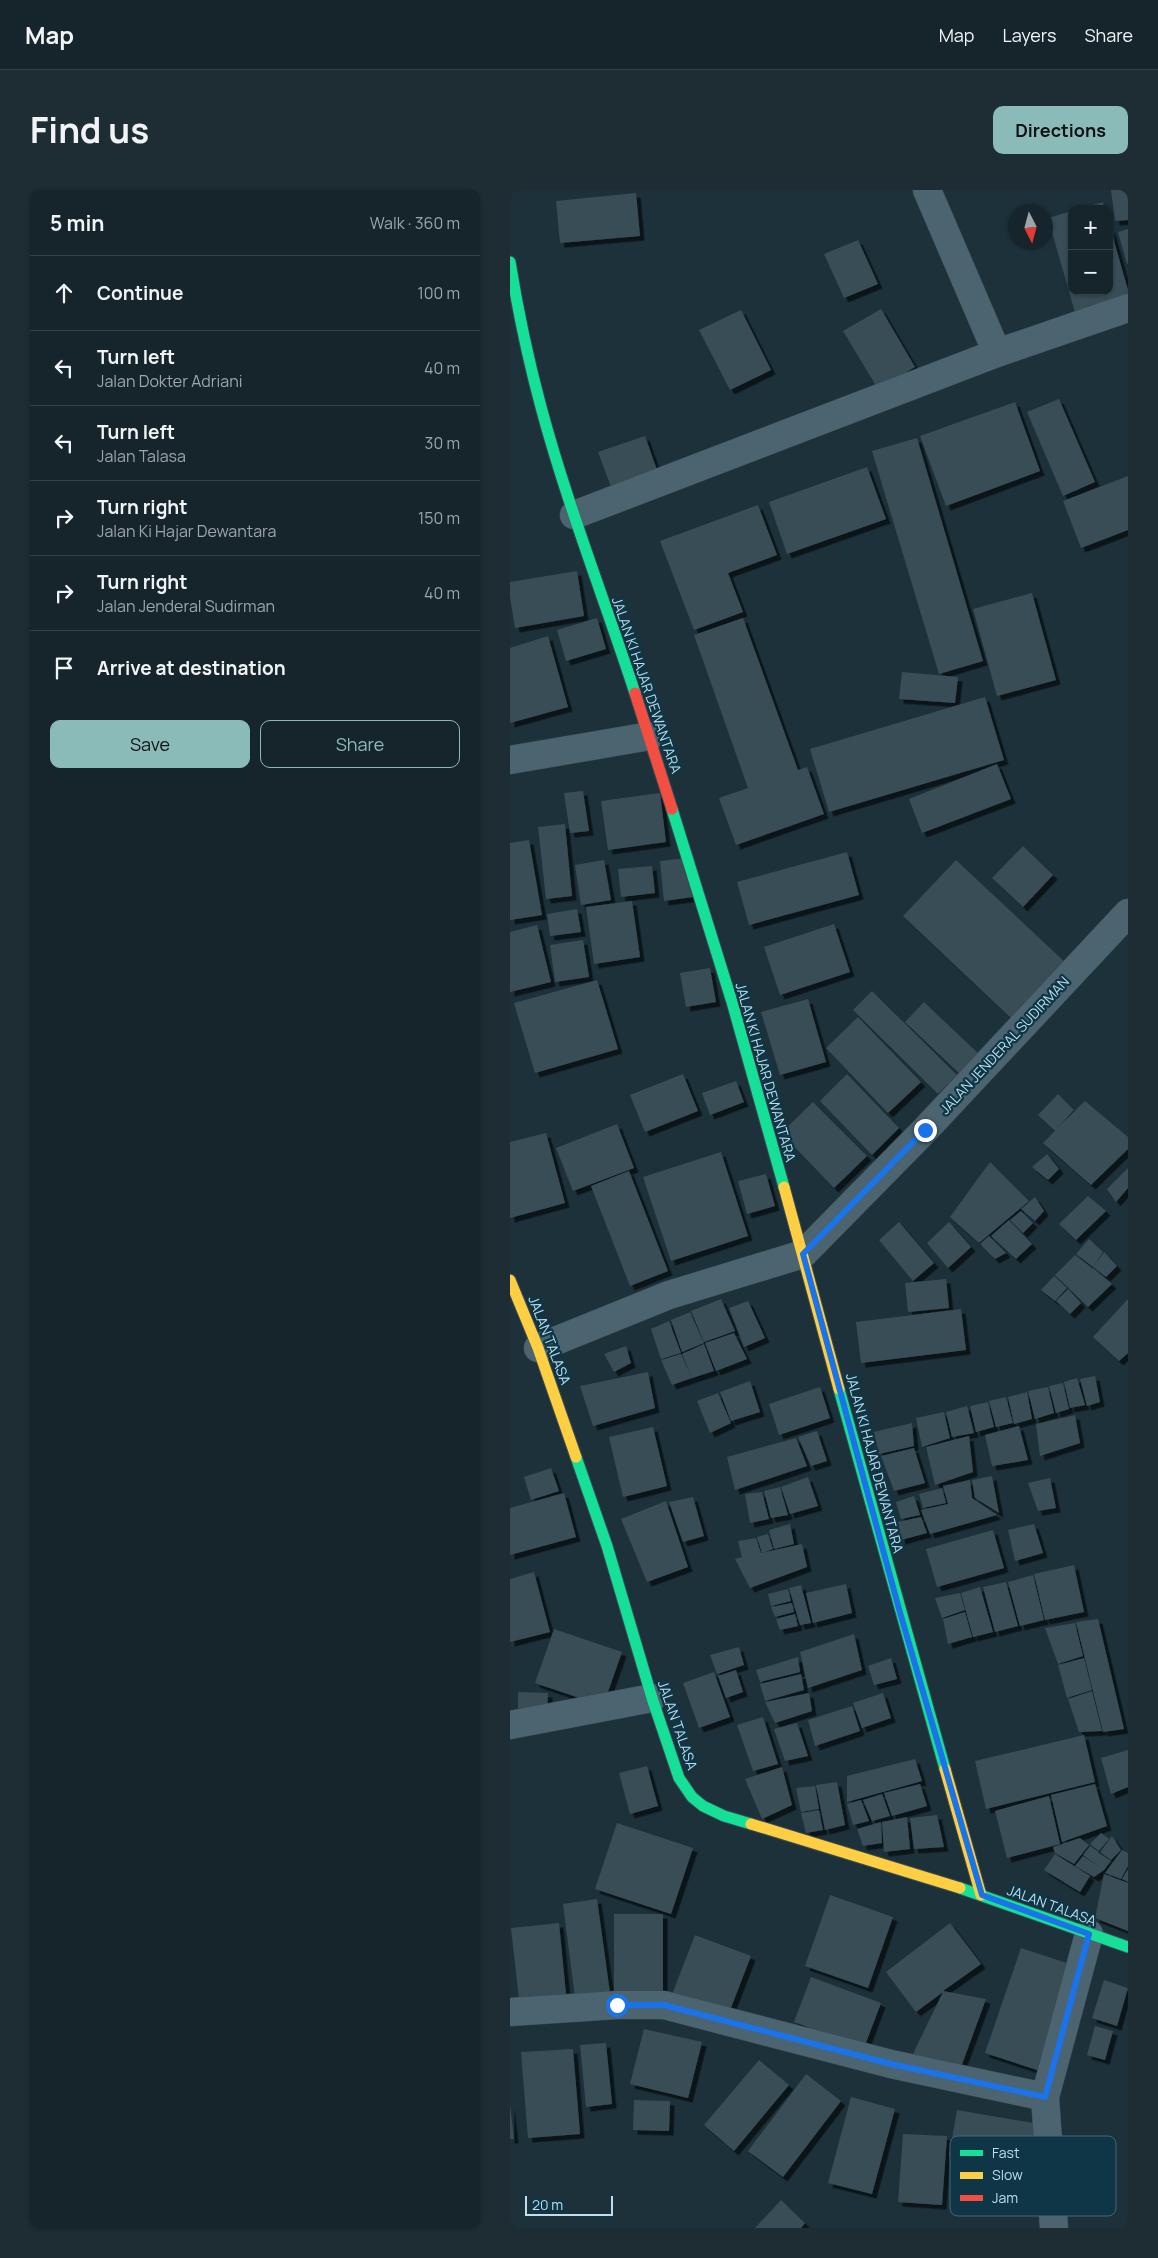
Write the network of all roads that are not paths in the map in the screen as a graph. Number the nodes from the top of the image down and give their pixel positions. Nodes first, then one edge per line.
1 (927, 190) edge
2 (510, 262) edge
3 (1128, 308) edge
4 (997, 353) junction
5 (574, 515) junction
6 (650, 736) junction
7 (510, 760) edge
8 (1128, 913) edge
9 (803, 1254) junction
10 (510, 1280) edge
11 (538, 1348) junction
12 (652, 1698) junction
13 (510, 1725) edge
14 (982, 1895) junction
15 (1089, 1934) junction
16 (1128, 1947) edge
17 (510, 2012) edge
18 (1045, 2097) junction
19 (1048, 2136) edge

1 - 4 street
2 - 5 street, JALAN KI HAJAR DEWANTARA
3 - 4 street
4 - 5 street
5 - 6 street, JALAN KI HAJAR DEWANTARA
6 - 7 street
6 - 9 street, JALAN KI HAJAR DEWANTARA
8 - 9 street, JALAN JENDERAL SUDIRMAN
9 - 11 street, JALAN JENDERAL SUDIRMAN
9 - 14 street, JALAN KI HAJAR DEWANTARA
10 - 11 street, JALAN TALASA
11 - 12 street, JALAN TALASA
12 - 13 street
12 - 14 street, JALAN TALASA
14 - 15 street, JALAN TALASA
15 - 16 street, JALAN TALASA
15 - 18 street
17 - 18 street
18 - 19 street

